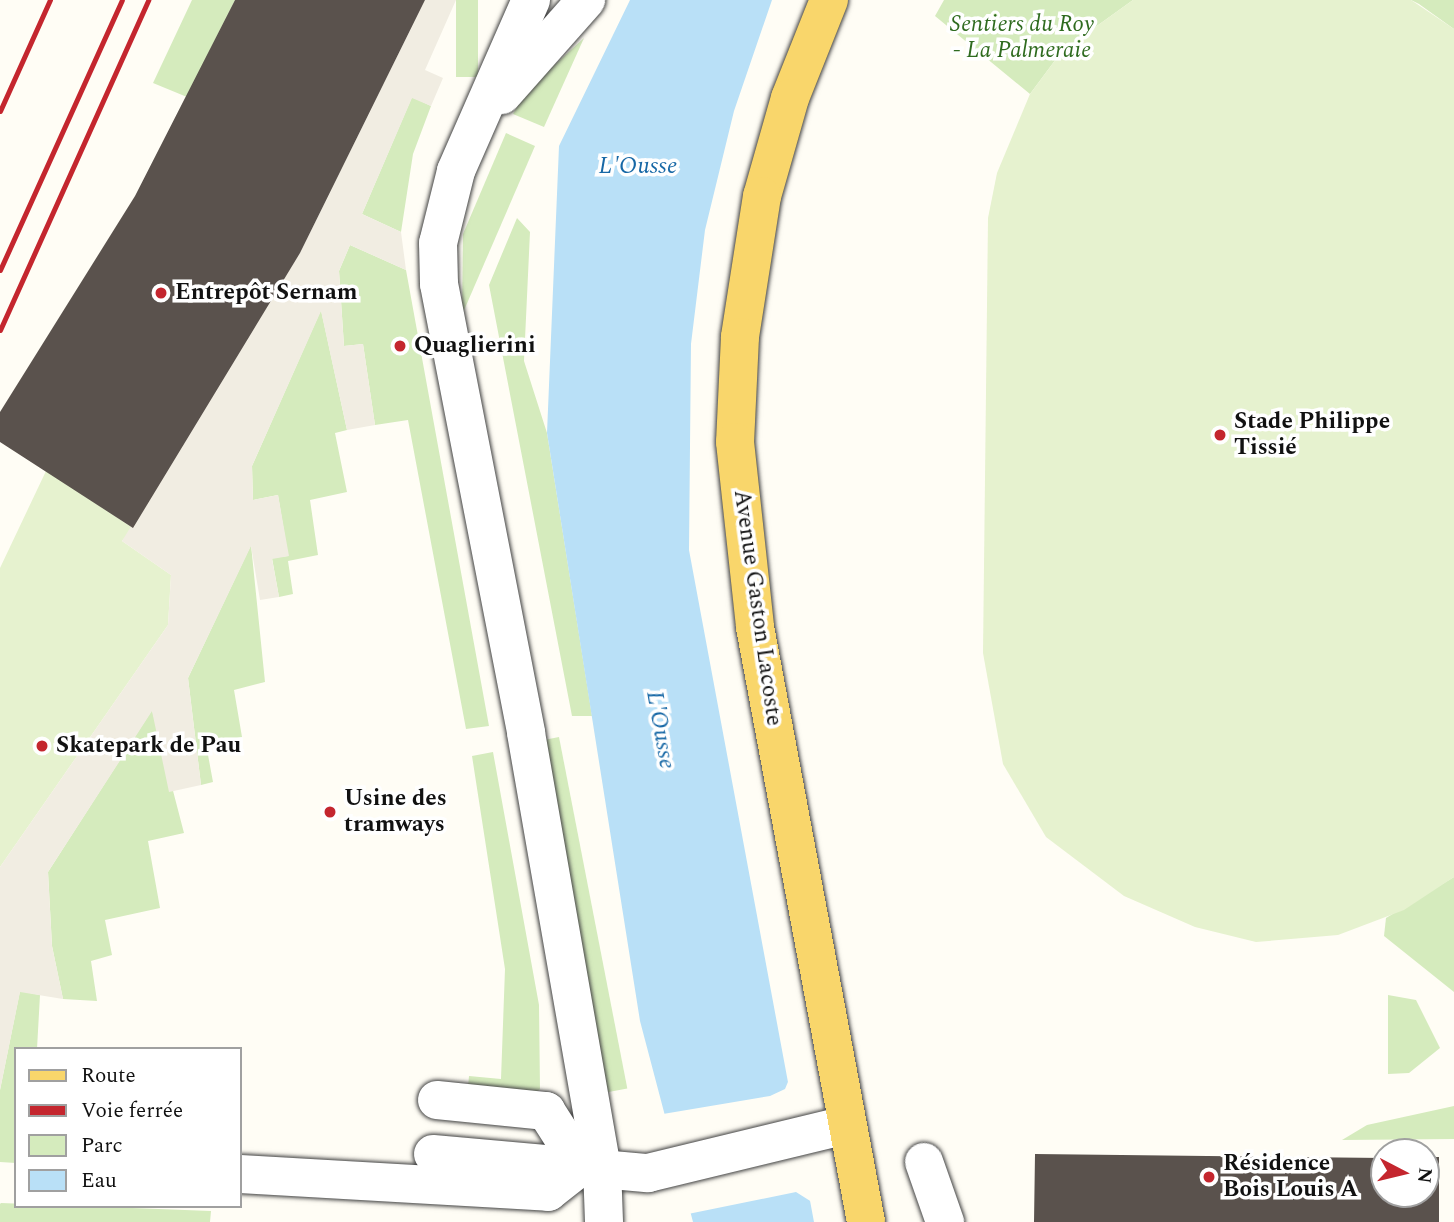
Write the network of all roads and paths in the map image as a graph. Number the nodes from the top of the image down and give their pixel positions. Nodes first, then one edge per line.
1 (531, 0) edge
2 (586, 0) edge
3 (829, 0) edge
4 (456, 171) junction
5 (834, 1129) junction
6 (924, 1162) dead end
7 (592, 1167) junction
8 (242, 1174) edge
9 (604, 1222) edge
10 (866, 1222) edge
11 (945, 1222) edge

1 - 4 lane
2 - 4 lane
3 - 5 main road, Avenue Gaston Lacoste
4 - 7 lane
5 - 7 lane
5 - 10 main road, Avenue Gaston Lacoste
6 - 11 lane
7 - 7 lane
7 - 8 lane
7 - 9 lane

